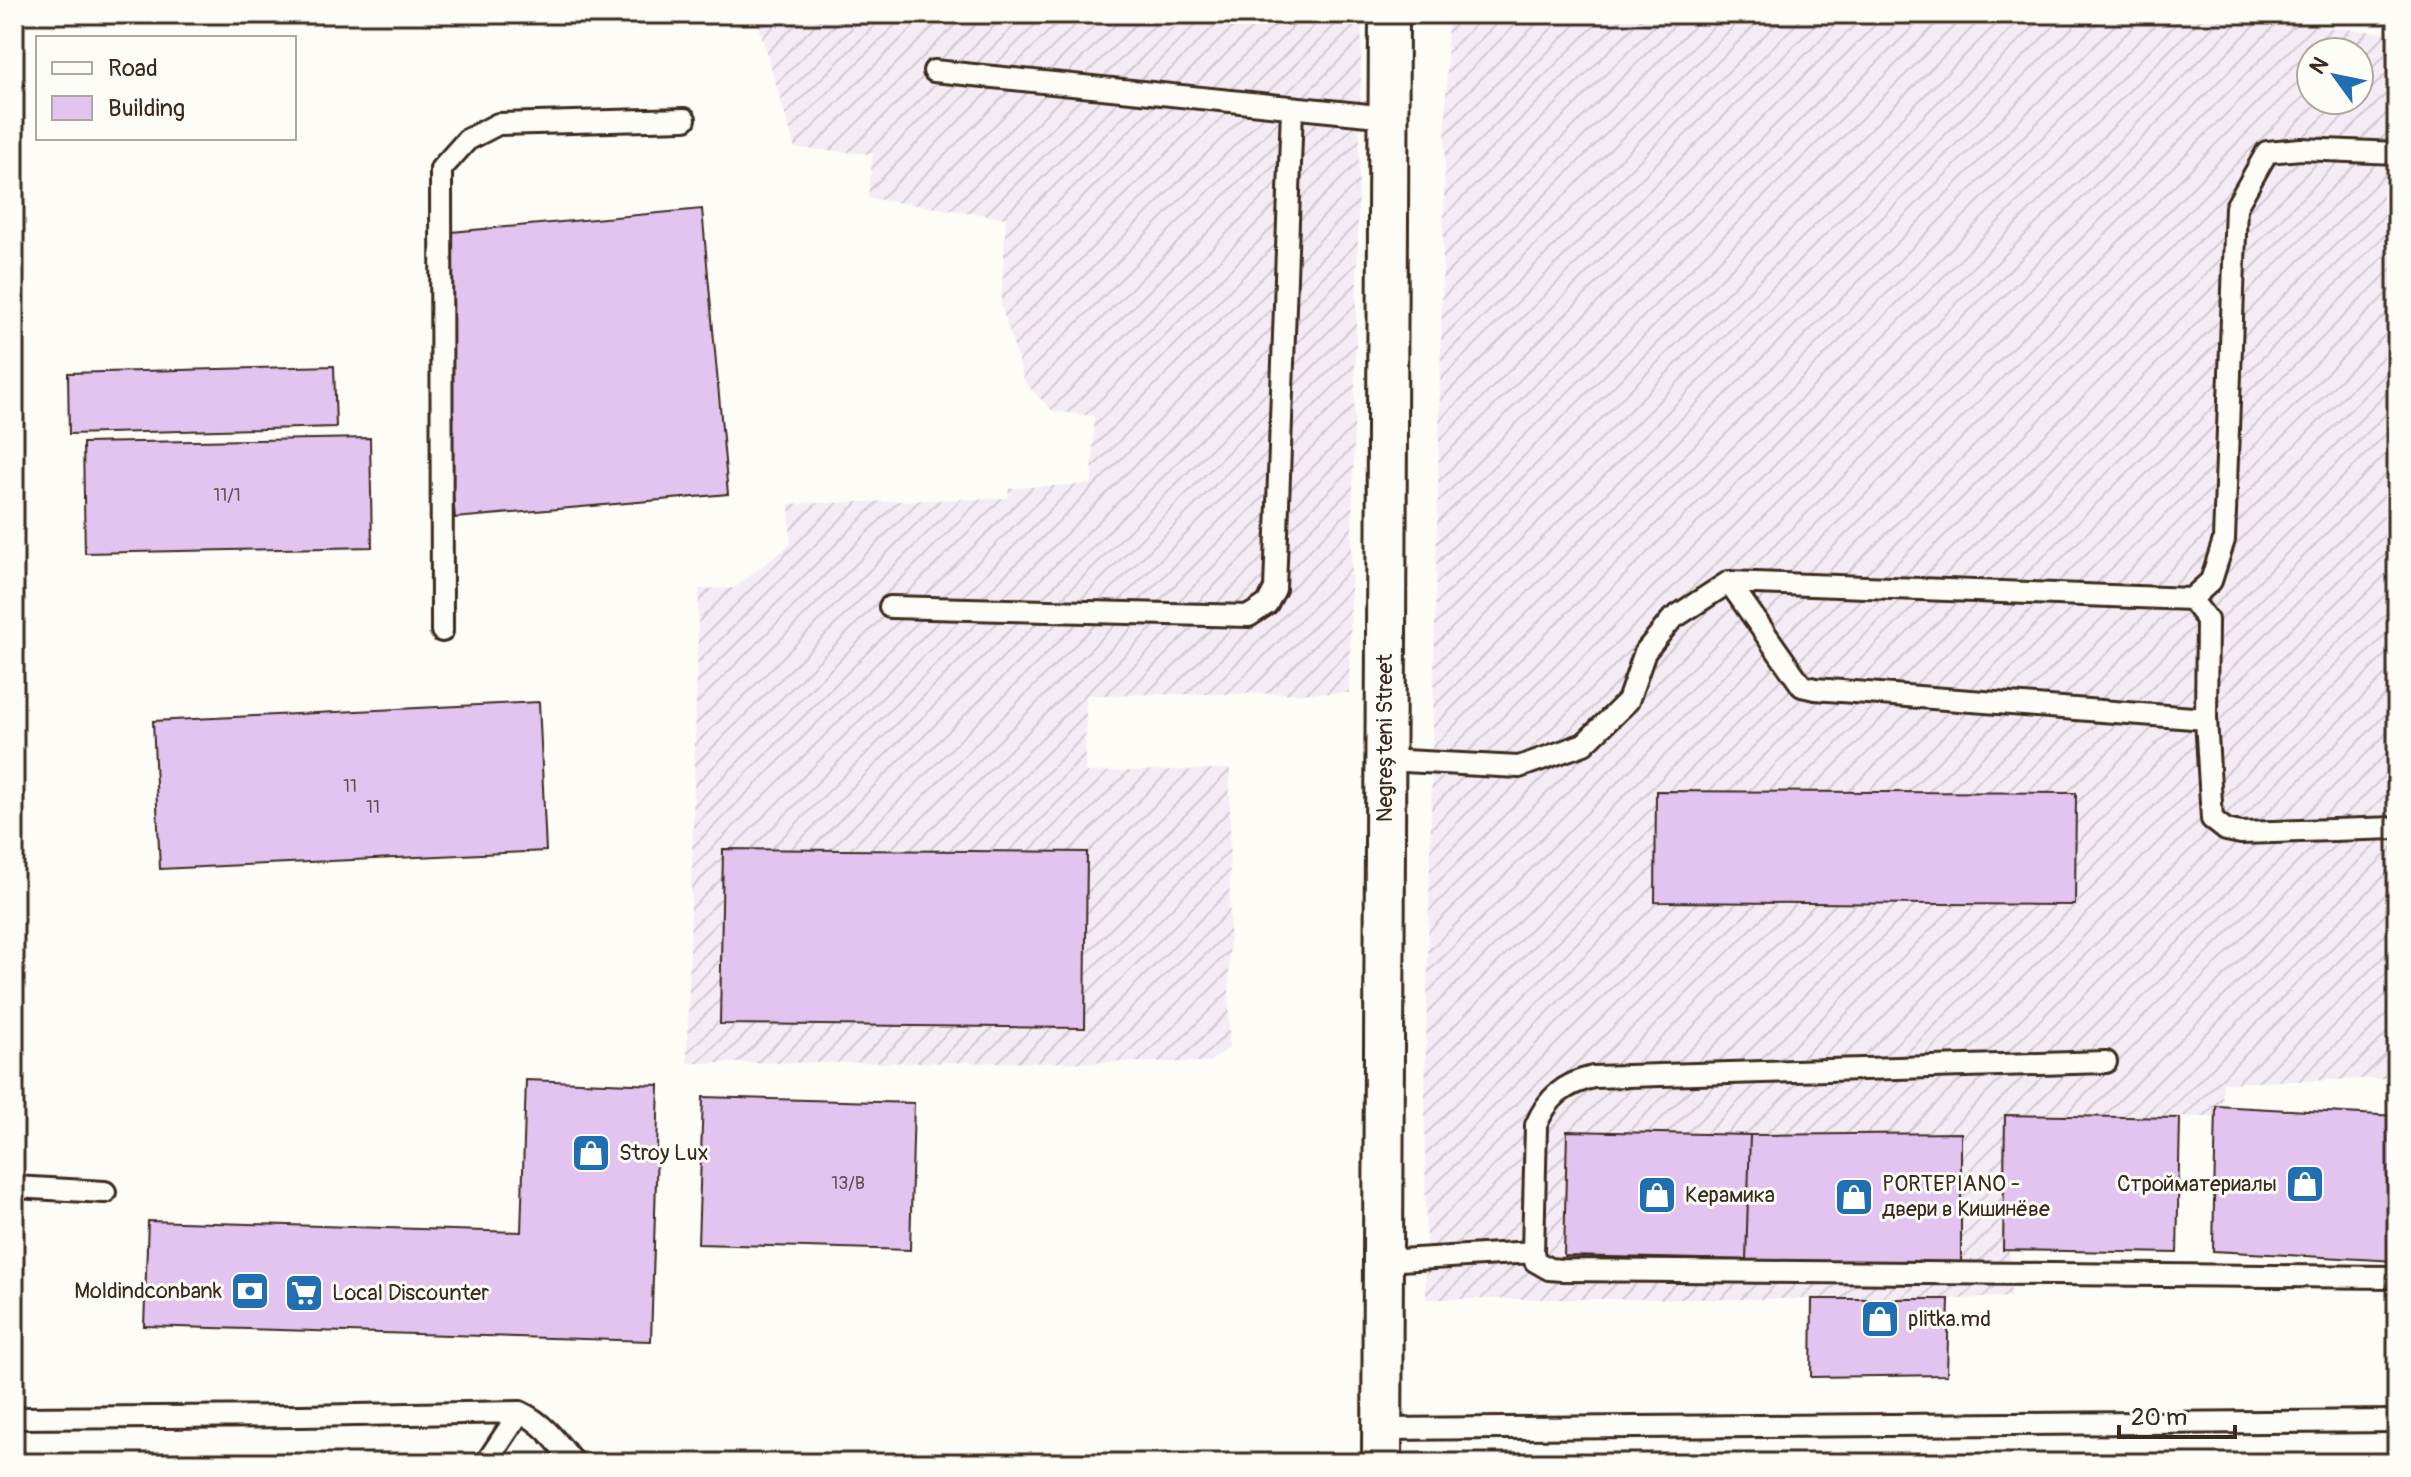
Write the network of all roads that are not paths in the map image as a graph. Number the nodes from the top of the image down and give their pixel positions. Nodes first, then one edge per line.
1 (1389, 14) edge
2 (934, 71) dead end
3 (1292, 108) junction
4 (1388, 117) junction
5 (685, 119) dead end
6 (2397, 153) edge
7 (1729, 582) junction
8 (2191, 599) junction
9 (890, 607) dead end
10 (442, 631) dead end
11 (2206, 719) junction
12 (1385, 760) junction
13 (2397, 828) edge
14 (2106, 1062) dead end
15 (14, 1187) edge
16 (105, 1192) dead end
17 (1533, 1252) junction
18 (1383, 1261) junction
19 (2397, 1277) edge
20 (520, 1412) junction
21 (14, 1418) edge
22 (2397, 1421) edge
23 (1382, 1446) edge
24 (486, 1463) edge
25 (574, 1463) edge

1 - 4 street, Negreșteni Street
2 - 3 lane
3 - 4 lane
3 - 9 lane
4 - 12 street, Negreșteni Street
5 - 10 lane
6 - 8 lane
7 - 8 lane
7 - 11 lane
7 - 12 lane
8 - 11 lane
11 - 13 lane
12 - 18 street, Negreșteni Street
14 - 17 lane
15 - 16 lane
17 - 18 lane
17 - 19 lane
18 - 23 street, Negreșteni Street
20 - 21 lane
20 - 24 lane
20 - 25 lane
22 - 23 lane

